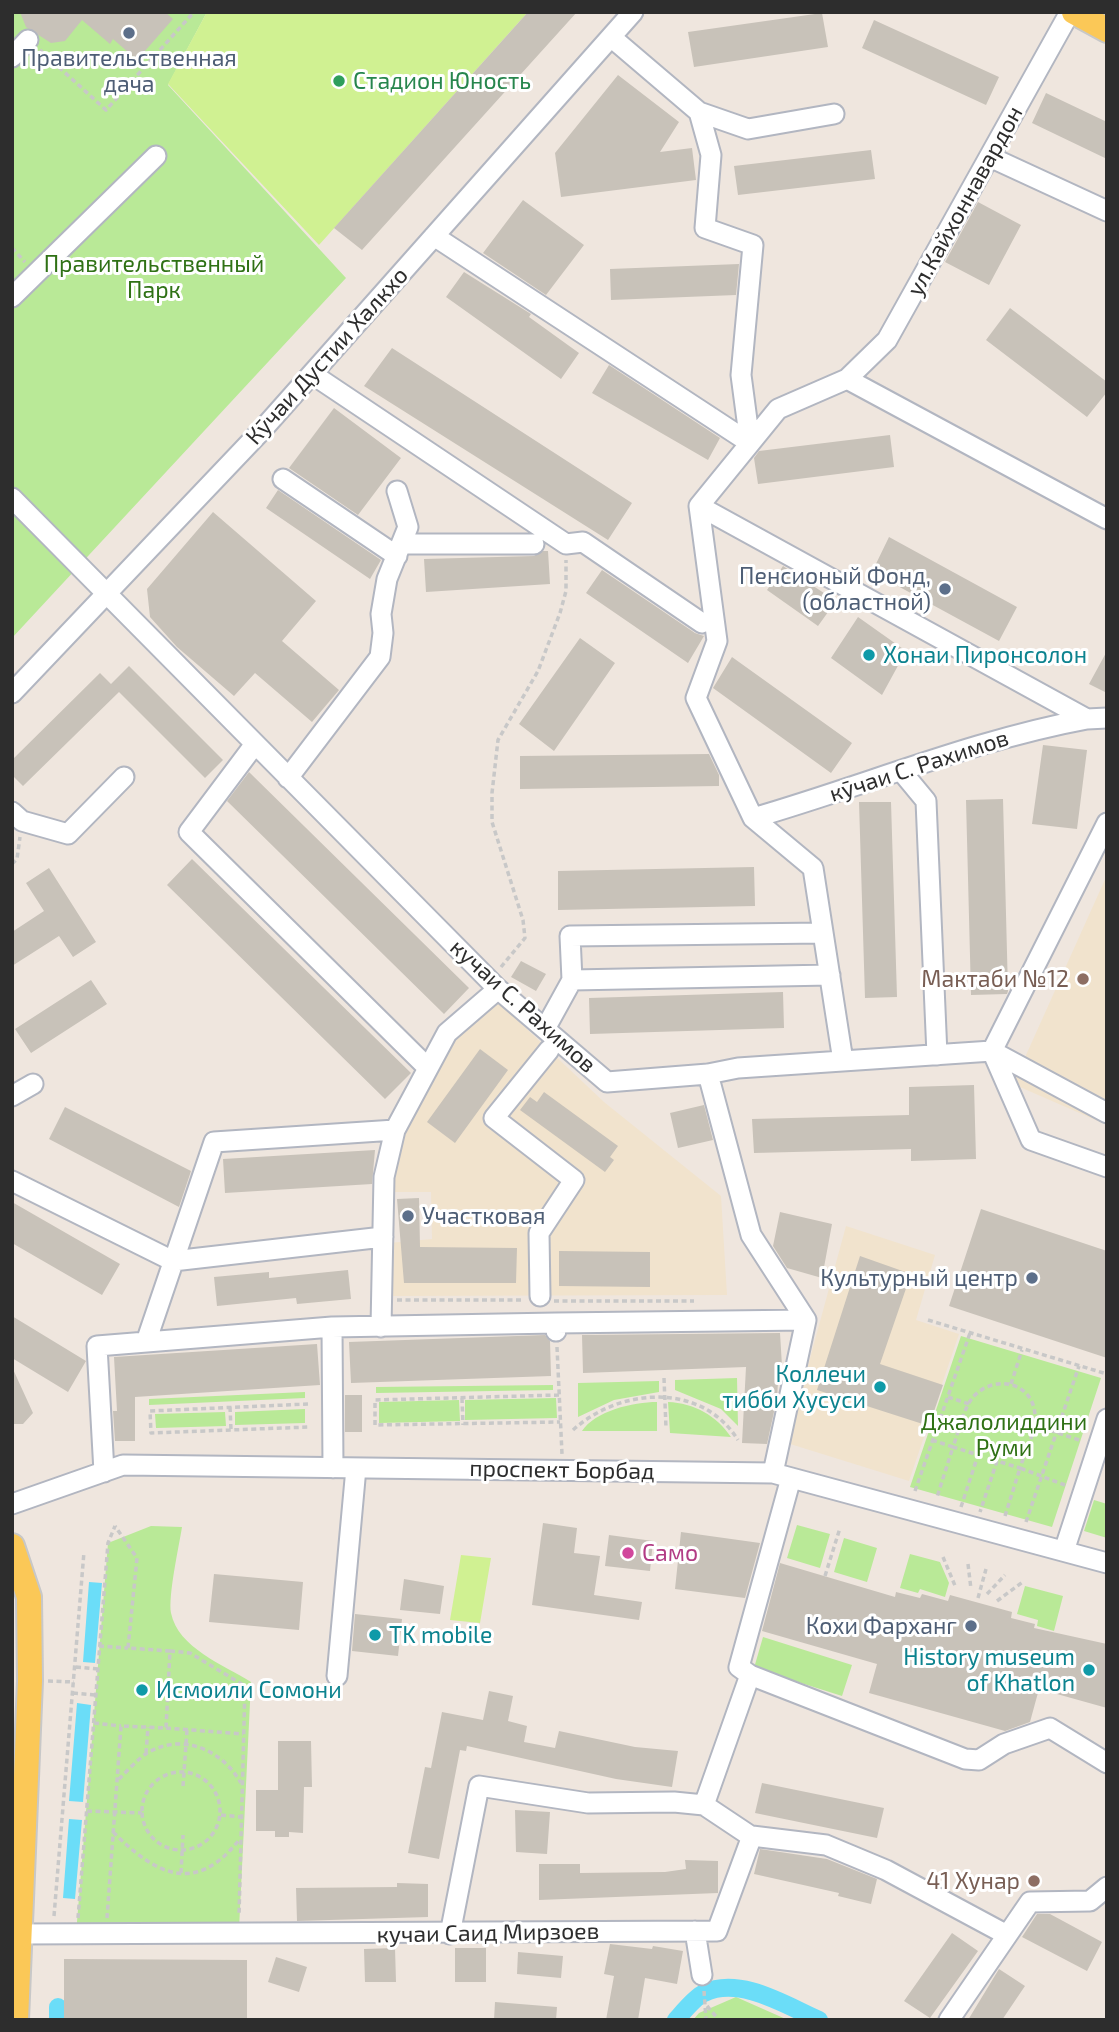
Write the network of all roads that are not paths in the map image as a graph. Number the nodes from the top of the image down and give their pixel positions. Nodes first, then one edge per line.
1 (632, 12) edge
2 (1072, 12) edge
3 (1107, 30) edge
4 (611, 37) junction
5 (28, 40) road end
6 (12, 57) edge
7 (699, 111) junction
8 (834, 114) dead end
9 (156, 156) dead end
10 (990, 157) junction
11 (1107, 211) edge
12 (434, 236) junction
13 (13, 296) edge
14 (312, 374) junction
15 (847, 379) junction
16 (750, 443) junction
17 (283, 479) dead end
18 (397, 491) dead end
19 (12, 498) edge
20 (699, 506) junction
21 (1107, 519) edge
22 (534, 544) dead end
23 (399, 550) junction
24 (106, 595) junction
25 (702, 623) dead end
26 (12, 693) edge
27 (1107, 718) edge
28 (1087, 719) junction
29 (255, 744) junction
30 (902, 772) junction
31 (124, 778) dead end
32 (288, 778) junction
33 (17, 817) edge
34 (753, 818) junction
35 (1107, 824) edge
36 (823, 933) junction
37 (830, 975) junction
38 (572, 980) junction
39 (493, 983) junction
40 (545, 1029) junction
41 (549, 1050) dead end
42 (992, 1051) junction
43 (937, 1055) junction
44 (843, 1061) junction
45 (428, 1068) junction
46 (708, 1074) junction
47 (33, 1084) dead end
48 (12, 1096) edge
49 (1107, 1113) edge
50 (395, 1130) junction
51 (1107, 1167) edge
52 (12, 1181) edge
53 (383, 1237) junction
54 (173, 1261) junction
55 (540, 1299) road end
56 (806, 1320) junction
57 (381, 1327) junction
58 (332, 1328) junction
59 (146, 1342) junction
60 (1103, 1434) edge
61 (333, 1468) junction
62 (356, 1468) junction
63 (104, 1472) junction
64 (782, 1475) junction
65 (12, 1504) edge
66 (12, 1546) edge
67 (1064, 1551) junction
68 (1107, 1563) edge
69 (337, 1675) dead end
70 (750, 1675) junction
71 (21, 1680) edge
72 (1107, 1763) edge
73 (704, 1805) junction
74 (749, 1835) dead end
75 (1107, 1887) edge
76 (695, 1931) junction
77 (19, 1934) junction
78 (450, 1934) junction
79 (1007, 1935) junction
80 (702, 1975) dead end
81 (16, 2020) edge
82 (948, 2020) edge

1 - 4 street, Кӯчаи Дустии Халкхо
2 - 3 main road
2 - 10 street, ул.Кайхоннавардон
4 - 7 street
4 - 12 street, Кӯчаи Дустии Халкхо
5 - 6 street
7 - 8 street
7 - 16 street
9 - 13 street
10 - 11 street
10 - 15 street, ул.Кайхоннавардон
12 - 14 street, Кӯчаи Дустии Халкхо
12 - 16 street
14 - 24 street, Кӯчаи Дустии Халкхо
14 - 25 street
15 - 16 street, ул.Кайхоннавардон
15 - 21 street
16 - 20 street, ул.Кайхоннавардон
17 - 23 street
18 - 23 street
19 - 24 street, кучаи С. Рахимов
20 - 28 street
20 - 34 street
22 - 23 street
23 - 32 street
24 - 26 street, Кӯчаи Дустии Халкхо
24 - 29 street, кучаи С. Рахимов
27 - 28 street, кӯчаи С. Рахимов
28 - 30 street, кӯчаи С. Рахимов
29 - 32 street, кучаи С. Рахимов
29 - 45 street
30 - 34 street, кӯчаи С. Рахимов
30 - 43 street
31 - 33 street
32 - 39 street, кучаи С. Рахимов
34 - 36 street
35 - 42 street
36 - 37 street
36 - 38 street
37 - 38 street
37 - 44 street
38 - 40 street
39 - 40 street, кучаи С. Рахимов
39 - 45 street
40 - 46 street, кучаи С. Рахимов
41 - 55 street
42 - 43 street, кучаи С. Рахимов
42 - 49 street
42 - 51 street
43 - 44 street, кучаи С. Рахимов
44 - 46 street, кучаи С. Рахимов
45 - 50 street
46 - 56 street
47 - 48 street
50 - 53 street
50 - 54 street
52 - 54 street
53 - 54 street
53 - 57 street
54 - 59 street
56 - 57 street
56 - 64 street
57 - 58 street
58 - 59 street
58 - 61 street
59 - 63 street
60 - 67 street
61 - 62 street, проспект Борбад
61 - 63 street, проспект Борбад
62 - 64 street, проспект Борбад
62 - 69 street
63 - 65 street, проспект Борбад
64 - 67 street, проспект Борбад
64 - 70 street
66 - 71 main road
67 - 68 street, проспект Борбад
70 - 72 street
70 - 73 street
71 - 77 main road
73 - 74 street
73 - 78 street
75 - 79 street
76 - 78 street, кучаи Саид Мирзоев
76 - 79 street, кучаи Саид Мирзоев
76 - 80 street
77 - 78 street, кучаи Саид Мирзоев
77 - 81 main road
79 - 82 street

